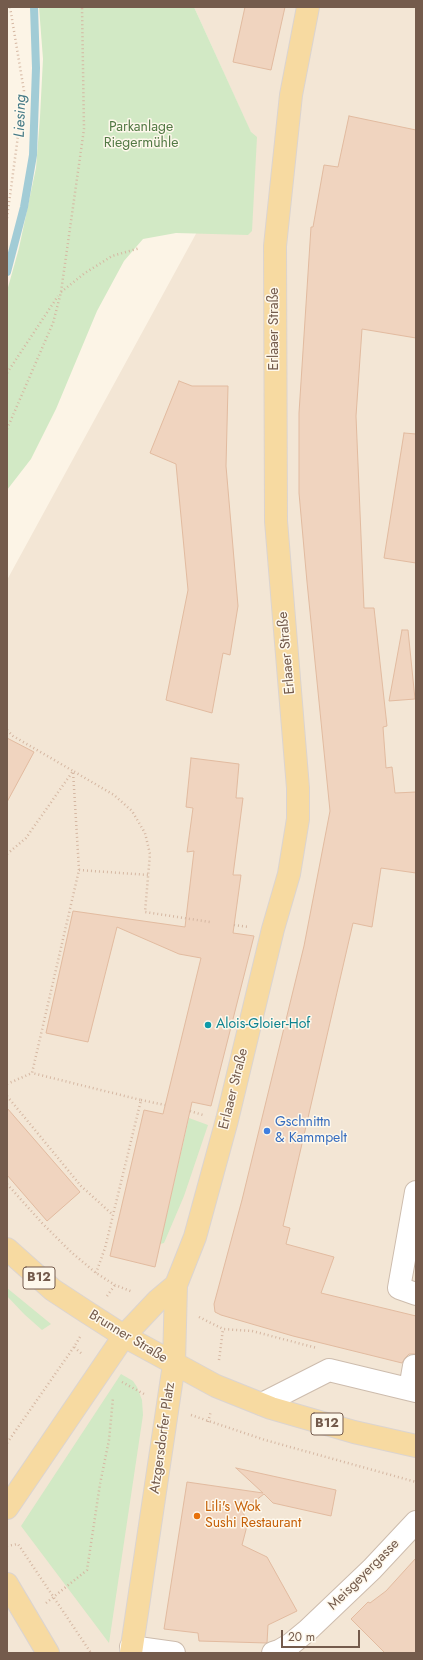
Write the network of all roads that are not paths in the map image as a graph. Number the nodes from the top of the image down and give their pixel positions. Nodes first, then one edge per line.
1 (308, 7) edge
2 (416, 1192) edge
3 (7, 1250) edge
4 (176, 1285) junction
5 (416, 1294) edge
6 (124, 1336) junction
7 (174, 1364) junction
8 (414, 1366) dead end
9 (413, 1390) edge
10 (262, 1404) junction
11 (416, 1446) edge
12 (7, 1508) edge
13 (416, 1522) edge
14 (7, 1584) edge
15 (131, 1650) edge
16 (48, 1653) edge
17 (174, 1653) edge
18 (273, 1653) edge

1 - 4 main road, Erlaaer Straße
2 - 5 street
3 - 6 main road, Brunner Straße / B12
4 - 6 main road
4 - 7 main road, Atzgersdorfer Platz
6 - 7 main road, Brunner Straße / B12
6 - 12 main road
7 - 10 main road, Brunner Straße / B12
7 - 15 main road, Atzgersdorfer Platz
8 - 9 street
9 - 10 street
10 - 11 main road, Brunner Straße / B12
13 - 18 street, Meisgeyergasse
14 - 16 main road
15 - 17 street

